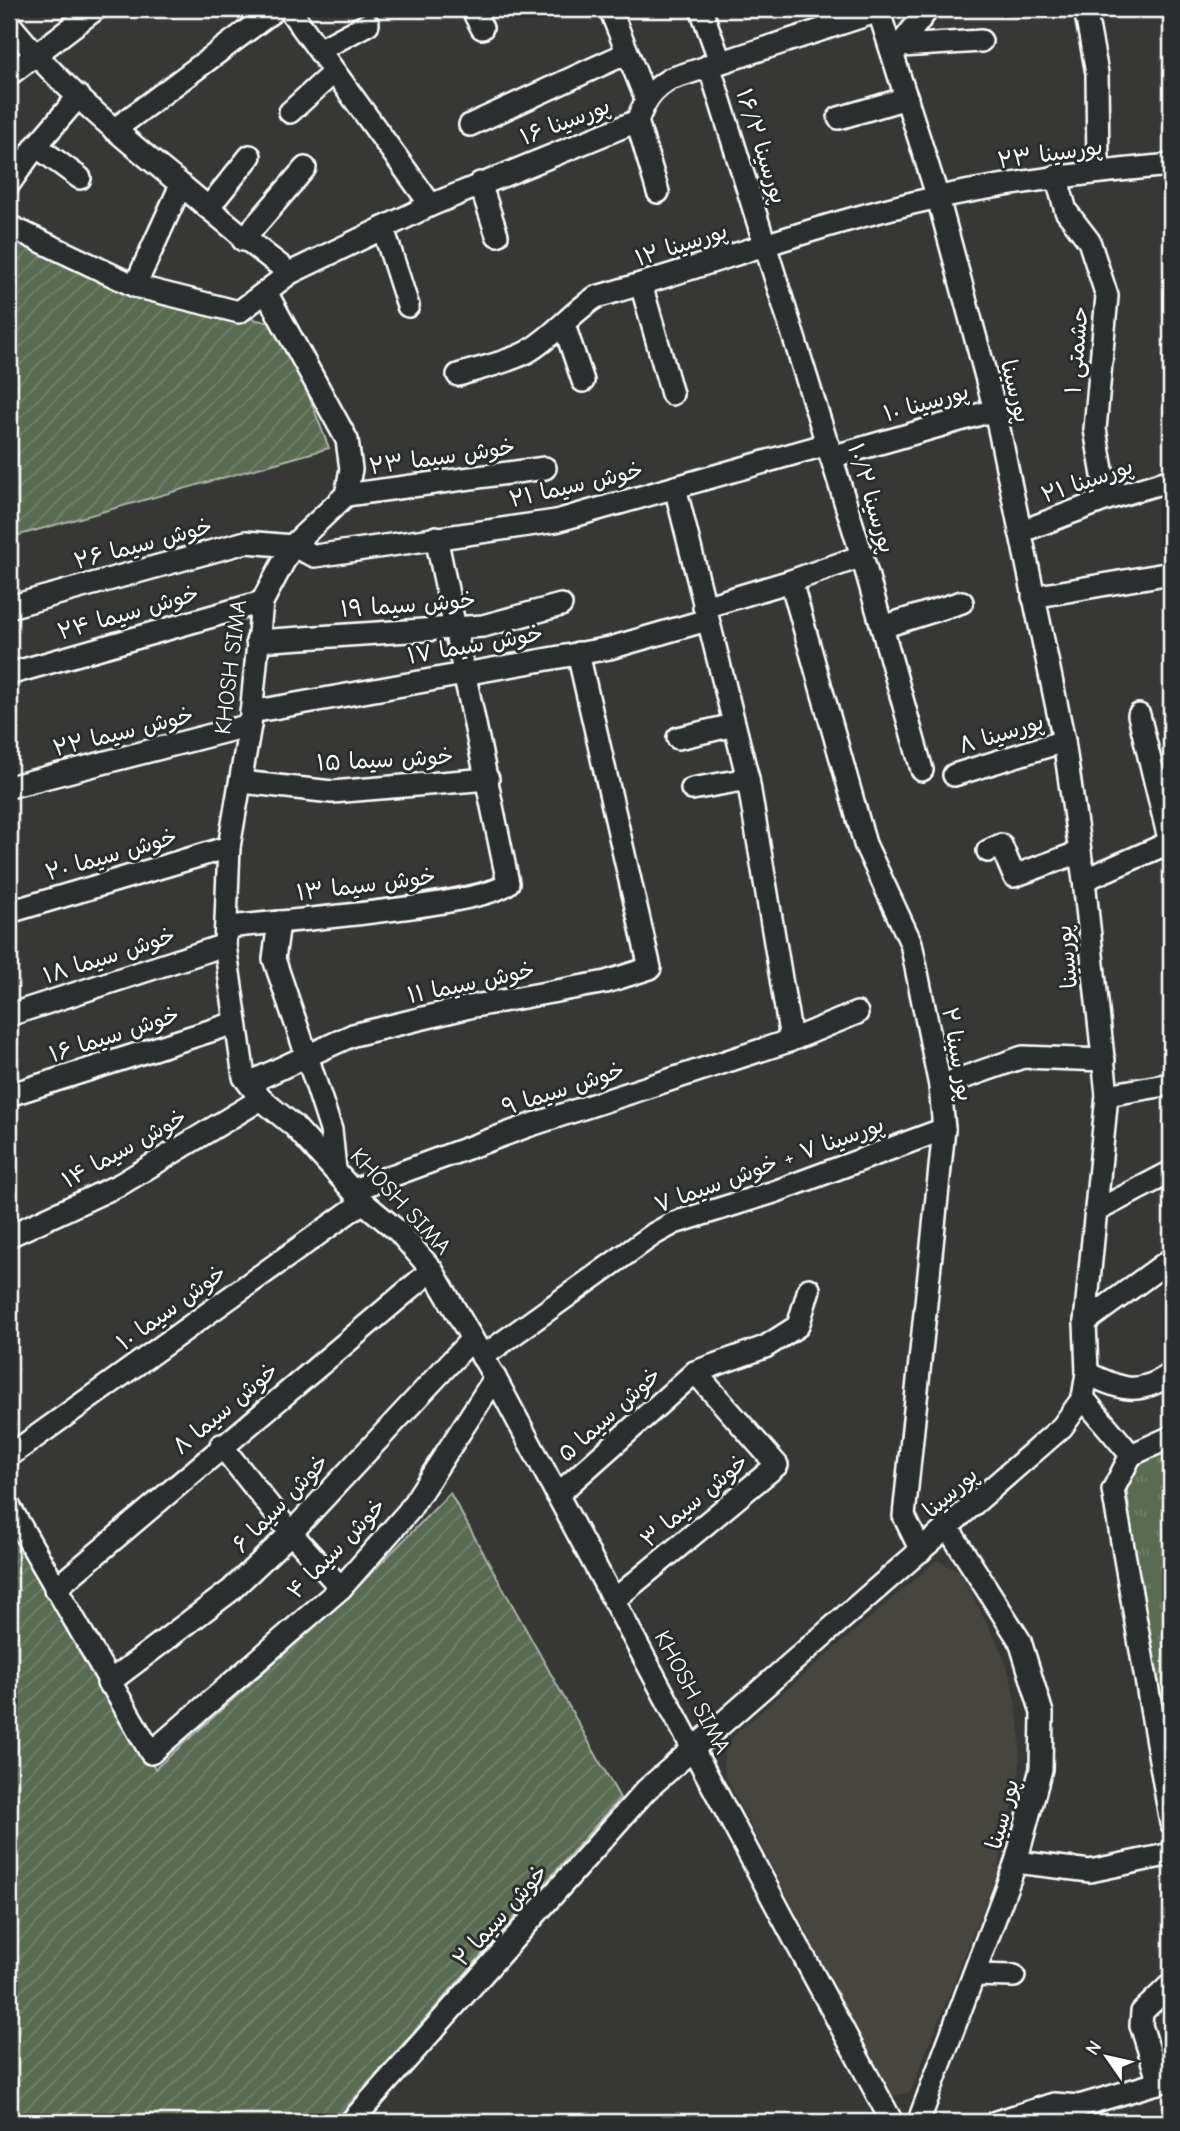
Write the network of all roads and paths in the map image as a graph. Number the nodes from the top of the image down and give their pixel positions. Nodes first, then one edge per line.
1 (96, 9) edge
2 (276, 9) edge
3 (289, 9) edge
4 (471, 9) edge
5 (610, 9) edge
6 (701, 9) edge
7 (928, 9) edge
8 (1084, 9) edge
9 (878, 10) edge
10 (9, 23) edge
11 (368, 24) dead end
12 (482, 28) dead end
13 (981, 40) dead end
14 (319, 50) junction
15 (897, 51) junction
16 (627, 53) junction
17 (34, 55) junction
18 (714, 63) junction
19 (334, 72) junction
20 (9, 75) edge
21 (79, 96) junction
22 (907, 98) junction
23 (646, 99) junction
24 (290, 112) dead end
25 (839, 118) dead end
26 (637, 121) junction
27 (470, 125) dead end
28 (114, 130) junction
29 (36, 146) junction
30 (250, 156) dead end
31 (1171, 165) edge
32 (305, 168) dead end
33 (1098, 172) junction
34 (1056, 176) junction
35 (80, 178) dead end
36 (480, 183) junction
37 (9, 184) edge
38 (181, 185) junction
39 (659, 192) dead end
40 (937, 198) junction
41 (431, 205) junction
42 (208, 208) junction
43 (9, 226) edge
44 (383, 228) junction
45 (497, 235) dead end
46 (243, 240) junction
47 (765, 244) junction
48 (290, 273) junction
49 (641, 284) junction
50 (135, 286) junction
51 (266, 292) junction
52 (408, 306) dead end
53 (564, 326) junction
54 (458, 375) dead end
55 (583, 381) dead end
56 (672, 394) dead end
57 (995, 410) junction
58 (830, 451) junction
59 (545, 468) dead end
60 (1171, 480) edge
61 (675, 487) junction
62 (346, 495) junction
63 (1107, 499) junction
64 (1020, 532) junction
65 (436, 537) junction
66 (292, 547) junction
67 (862, 556) junction
68 (1171, 573) edge
69 (791, 581) junction
70 (1033, 597) junction
71 (261, 602) junction
72 (962, 602) dead end
73 (561, 605) dead end
74 (9, 607) edge
75 (706, 613) junction
76 (882, 627) junction
77 (453, 628) junction
78 (257, 641) junction
79 (578, 653) junction
80 (464, 672) junction
81 (9, 674) edge
82 (1139, 715) dead end
83 (250, 719) junction
84 (734, 725) junction
85 (678, 738) dead end
86 (1064, 741) junction
87 (922, 770) dead end
88 (954, 775) dead end
89 (488, 779) junction
90 (748, 779) junction
91 (242, 782) junction
92 (9, 787) edge
93 (692, 789) dead end
94 (1171, 843) edge
95 (229, 848) junction
96 (988, 851) dead end
97 (1080, 852) junction
98 (1084, 880) junction
99 (9, 912) edge
100 (279, 922) junction
101 (226, 936) junction
102 (857, 1013) dead end
103 (9, 1015) edge
104 (235, 1023) junction
105 (791, 1039) junction
106 (307, 1056) junction
107 (1104, 1060) junction
108 (1171, 1084) edge
109 (940, 1086) junction
110 (255, 1091) junction
111 (9, 1095) edge
112 (1107, 1095) junction
113 (944, 1129) junction
114 (335, 1169) junction
115 (1171, 1172) edge
116 (358, 1196) junction
117 (1096, 1211) junction
118 (9, 1236) edge
119 (1171, 1259) edge
120 (432, 1270) junction
121 (809, 1289) dead end
122 (1084, 1322) junction
123 (477, 1348) junction
124 (695, 1372) junction
125 (1087, 1373) junction
126 (1171, 1374) edge
127 (495, 1378) junction
128 (1083, 1398) junction
129 (1171, 1437) edge
130 (221, 1445) junction
131 (1131, 1455) junction
132 (9, 1456) edge
133 (557, 1495) junction
134 (9, 1506) edge
135 (948, 1528) junction
136 (290, 1533) junction
137 (922, 1551) junction
138 (341, 1588) junction
139 (55, 1589) junction
140 (614, 1600) junction
141 (108, 1683) junction
142 (693, 1749) junction
143 (1171, 1823) edge
144 (1171, 1854) edge
145 (1016, 1862) junction
146 (974, 1975) junction
147 (1014, 1976) dead end
148 (1171, 1984) edge
149 (1165, 2081) edge
150 (921, 2119) edge
151 (351, 2122) edge
152 (892, 2122) edge
153 (899, 2122) edge
154 (996, 2122) edge

1 - 17 street
2 - 28 street
3 - 14 street
4 - 12 street
5 - 16 street
6 - 18 street, پورسینا ۱۶/۲
7 - 15 street
8 - 33 street
9 - 15 street, پورسینا
9 - 18 street, پورسینا ۱۶
10 - 17 street
11 - 14 street
13 - 15 street
14 - 19 street
15 - 22 street, پورسینا
16 - 23 street
16 - 27 street
17 - 20 street
17 - 21 street
18 - 23 street, پورسینا ۱۶
18 - 47 street, پورسینا ۱۶/۲
19 - 24 street
19 - 41 street
21 - 28 street
21 - 29 street
22 - 25 street
22 - 40 street, پورسینا
23 - 26 street, پورسینا ۱۶
26 - 36 street, پورسینا ۱۶
26 - 39 street
28 - 38 street
29 - 35 street
29 - 37 street
30 - 42 street
31 - 33 street, پورسینا ۲۳
32 - 46 street
33 - 34 street, پورسینا ۲۳
34 - 40 street, پورسینا ۲۳
34 - 63 street, حشمتی ۱
36 - 41 street, پورسینا ۱۶
36 - 45 street
38 - 42 street
38 - 50 street
40 - 47 street, پورسینا ۱۲
40 - 57 street, پورسینا
41 - 44 street, پورسینا ۱۶
42 - 46 street
43 - 50 street
44 - 48 street, پورسینا ۱۶
44 - 52 street
46 - 48 street
47 - 49 street, پورسینا ۱۲
47 - 58 street, پورسینا ۱۰/۲
48 - 51 street, پورسینا ۱۶
49 - 53 street, پورسینا ۱۲
49 - 56 street
50 - 51 street, پورسینا ۱۶
51 - 62 street
53 - 54 street, پورسینا ۱۲
53 - 55 street
57 - 58 street, پورسینا ۱۰
57 - 64 street, پورسینا
58 - 61 street, خوش سیما ۲۱
58 - 67 street, پورسینا ۱۰/۲
59 - 62 street, خوش سیما ۲۳
60 - 63 street, پورسینا ۲۱
61 - 65 street, خوش سیما ۲۱
61 - 75 street
62 - 66 street, KHOSH SIMA
63 - 64 street, پورسینا ۲۱
64 - 70 street, پورسینا
65 - 66 street, خوش سیما ۲۱
65 - 77 street
66 - 71 street, KHOSH SIMA
66 - 74 street, خوش سیما ۲۶
67 - 69 street, خوش سیما ۱۷
67 - 76 street, پورسینا ۱۰/۲
68 - 70 street
69 - 75 street, خوش سیما ۱۷
69 - 109 street, پور سینا ۲
70 - 86 street, پورسینا
71 - 78 street, KHOSH SIMA
71 - 81 street, خوش سیما ۲۴
72 - 76 street
73 - 77 street, خوش سیما ۱۹
75 - 79 street, خوش سیما ۱۷
75 - 84 street
76 - 87 street, پورسینا ۱۰/۲
77 - 78 street, خوش سیما ۱۹
77 - 80 street
78 - 83 street, KHOSH SIMA
79 - 80 street, خوش سیما ۱۷
79 - 106 street, خوش سیما ۱۱
80 - 83 street, خوش سیما ۱۷
80 - 89 street
82 - 94 street
83 - 91 street, KHOSH SIMA
83 - 92 street, خوش سیما ۲۲
84 - 85 street
84 - 90 street
86 - 88 street, پورسینا ۸
86 - 97 street, پورسینا
89 - 91 street, خوش سیما ۱۵
89 - 100 street, خوش سیما ۱۳
90 - 93 street
90 - 105 street
91 - 95 street, KHOSH SIMA
94 - 98 street
95 - 99 street, خوش سیما ۲۰
95 - 101 street, KHOSH SIMA
96 - 97 street
97 - 98 street, پورسینا
98 - 107 street, پورسینا
100 - 101 street, خوش سیما ۱۳
100 - 106 street
101 - 103 street, خوش سیما ۱۸
101 - 104 street, KHOSH SIMA
102 - 105 street, خوش سیما ۹
104 - 110 street, KHOSH SIMA
104 - 111 street, خوش سیما ۱۶
105 - 116 street, خوش سیما ۹
106 - 110 street, خوش سیما ۱۱
106 - 114 street
107 - 109 street
107 - 112 street, پورسینا
108 - 112 street
109 - 113 street, پور سینا ۲
110 - 114 street, KHOSH SIMA
110 - 118 street, خوش سیما ۱۴
112 - 117 street, پورسینا
113 - 123 street, پورسینا ۷ + خوش سیما ۷
113 - 137 street, پور سینا ۲
114 - 116 street, KHOSH SIMA
115 - 117 street
116 - 120 street, KHOSH SIMA
116 - 132 street, خوش سیما ۱۰
117 - 122 street, پورسینا
119 - 122 street
120 - 123 street, KHOSH SIMA
120 - 130 street, خوش سیما ۸
121 - 124 street
122 - 125 street, پورسینا
123 - 127 street, KHOSH SIMA
123 - 136 street, خوش سیما ۶
124 - 133 street, خوش سیما ۵
124 - 140 street, خوش سیما ۳
125 - 126 street
125 - 128 street, پورسینا
127 - 133 street, KHOSH SIMA
127 - 138 street, خوش سیما ۴
128 - 131 street
128 - 135 street, پورسینا
129 - 131 street
130 - 136 street
130 - 139 street, خوش سیما ۸
131 - 143 street
133 - 140 street, KHOSH SIMA
134 - 139 street
135 - 137 street, پورسینا
135 - 145 street, پور سینا
136 - 138 street
136 - 141 street, خوش سیما ۶
137 - 142 street, پورسینا
138 - 141 street, خوش سیما ۴
139 - 141 street
140 - 142 street, KHOSH SIMA
142 - 151 street, خوش سیما ۲
142 - 152 street, KHOSH SIMA
144 - 145 street
145 - 146 street, پور سینا
146 - 147 street
146 - 150 street, پور سینا
148 - 149 street
149 - 154 street
150 - 153 street

